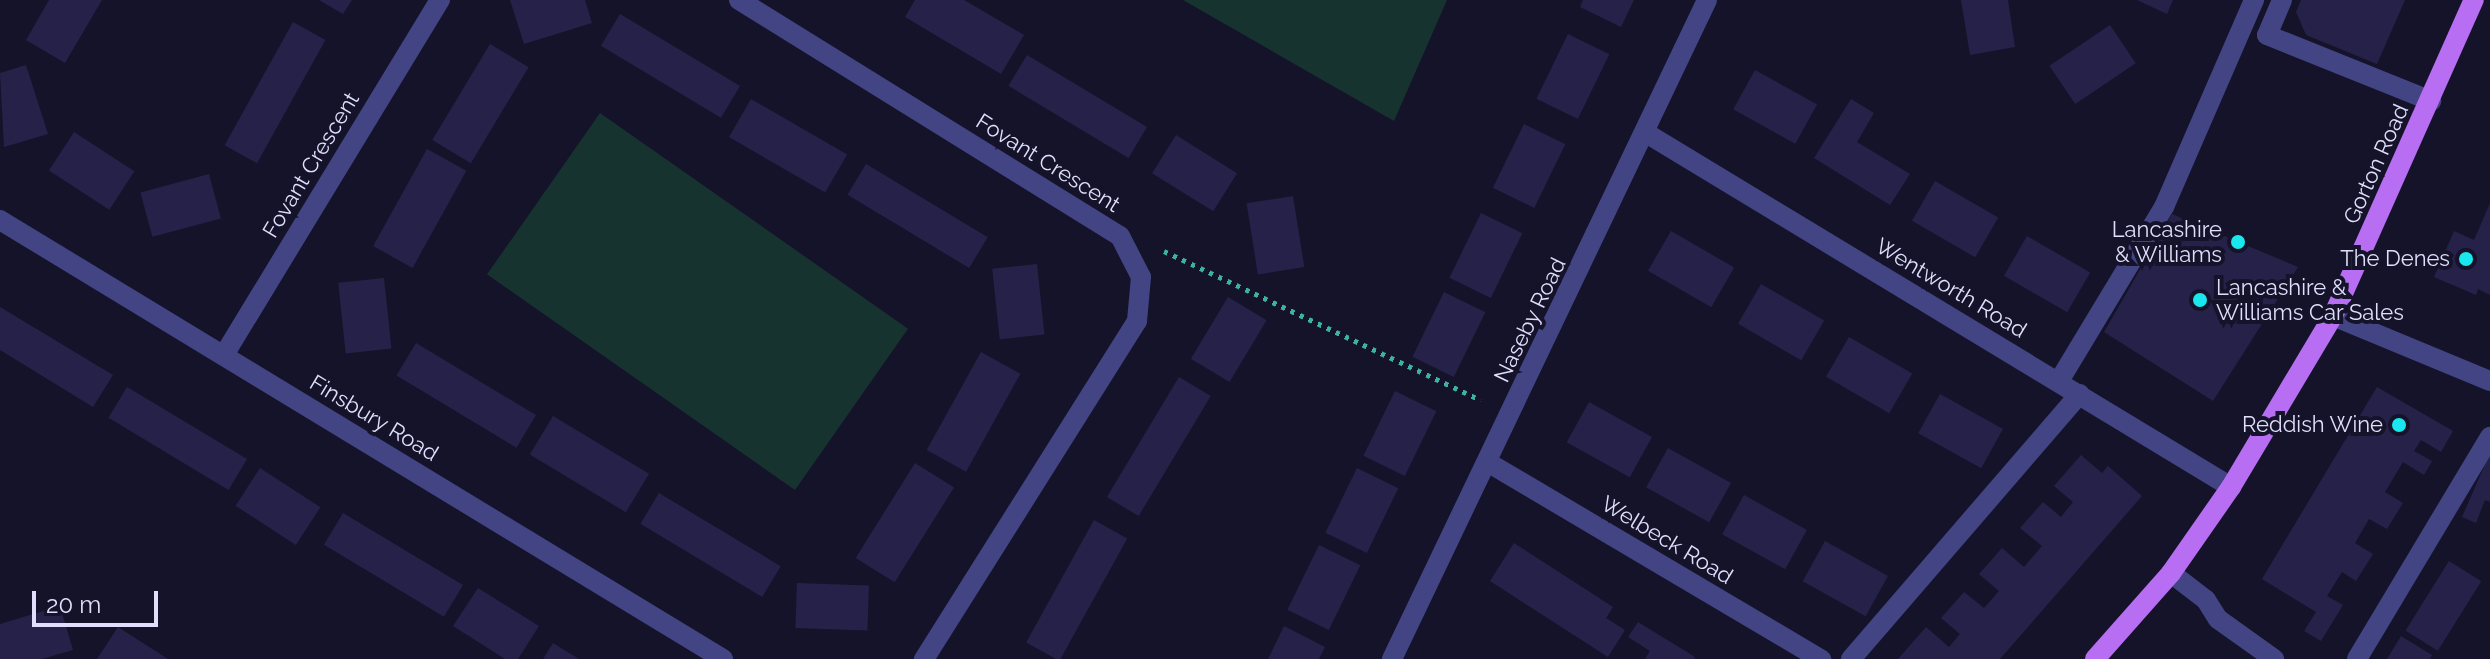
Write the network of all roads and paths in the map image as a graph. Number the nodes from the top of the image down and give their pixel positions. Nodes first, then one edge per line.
1 (440, 0) edge
2 (739, 0) edge
3 (1707, 0) edge
4 (2254, 0) edge
5 (2282, 0) edge
6 (2474, 0) edge
7 (2431, 101) junction
8 (1646, 133) junction
9 (0, 220) edge
10 (1158, 248) dead end
11 (2333, 316) junction
12 (224, 355) junction
13 (2059, 381) junction
14 (2490, 381) edge
15 (2080, 394) junction
16 (1512, 414) junction
17 (2490, 437) edge
18 (1489, 463) junction
19 (2231, 487) junction
20 (2171, 573) junction
21 (723, 659) edge
22 (924, 659) edge
23 (1392, 659) edge
24 (1821, 659) edge
25 (1851, 659) edge
26 (2095, 659) edge
27 (2274, 659) edge
28 (2357, 659) edge

1 - 12 street, Fovant Crescent
2 - 22 street, Fovant Crescent
3 - 8 street, Naseby Road
4 - 13 street
5 - 7 street
6 - 7 main road, Gorton Road
7 - 11 main road, Gorton Road
8 - 13 street, Wentworth Road
8 - 16 street, Naseby Road
9 - 12 street, Finsbury Road
10 - 16 path
11 - 14 street
11 - 19 main road, Gorton Road
12 - 21 street, Finsbury Road
13 - 15 street, Wentworth Road
15 - 19 street, Wentworth Road
15 - 25 street
16 - 18 street, Naseby Road
17 - 28 street
18 - 23 street, Naseby Road
18 - 24 street, Welbeck Road
19 - 20 main road, Gorton Road
20 - 26 main road, Gorton Road
20 - 27 street

